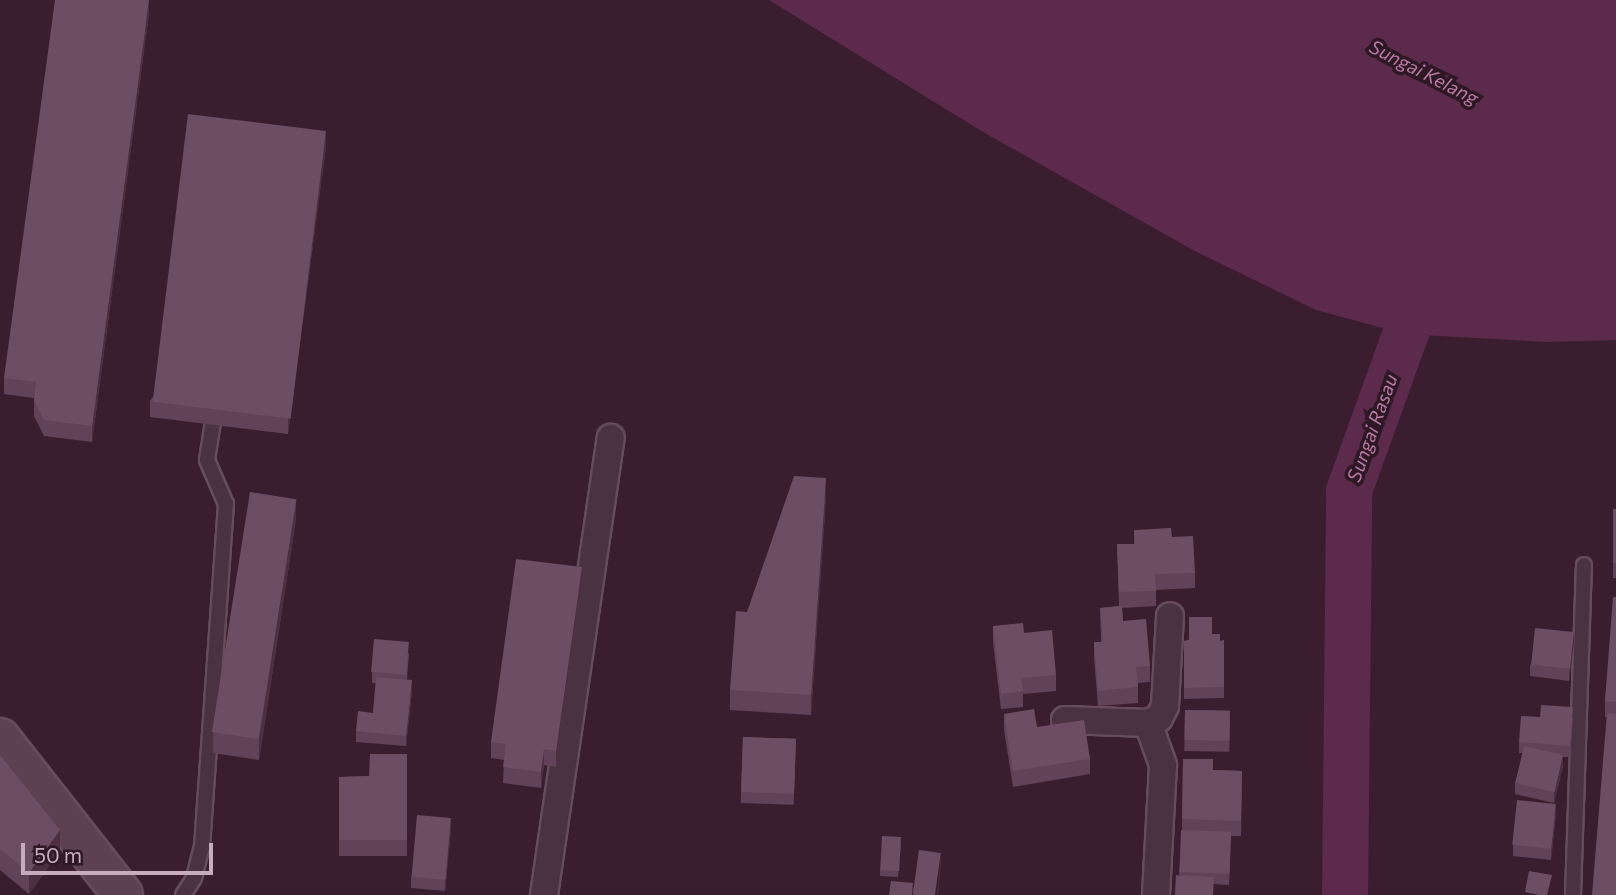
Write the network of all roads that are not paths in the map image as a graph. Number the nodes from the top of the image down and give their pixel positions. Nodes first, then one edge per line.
1 (217, 395) edge
2 (611, 438) dead end
3 (1584, 565) dead end
4 (1170, 616) dead end
5 (1065, 720) edge
6 (1148, 723) junction
7 (0, 738) edge
8 (123, 895) edge
9 (183, 895) edge
10 (544, 895) edge
11 (1156, 895) edge
12 (1573, 895) edge

1 - 9 lane
2 - 10 street
3 - 12 lane
4 - 6 street
5 - 6 street
6 - 11 street
7 - 8 main road

